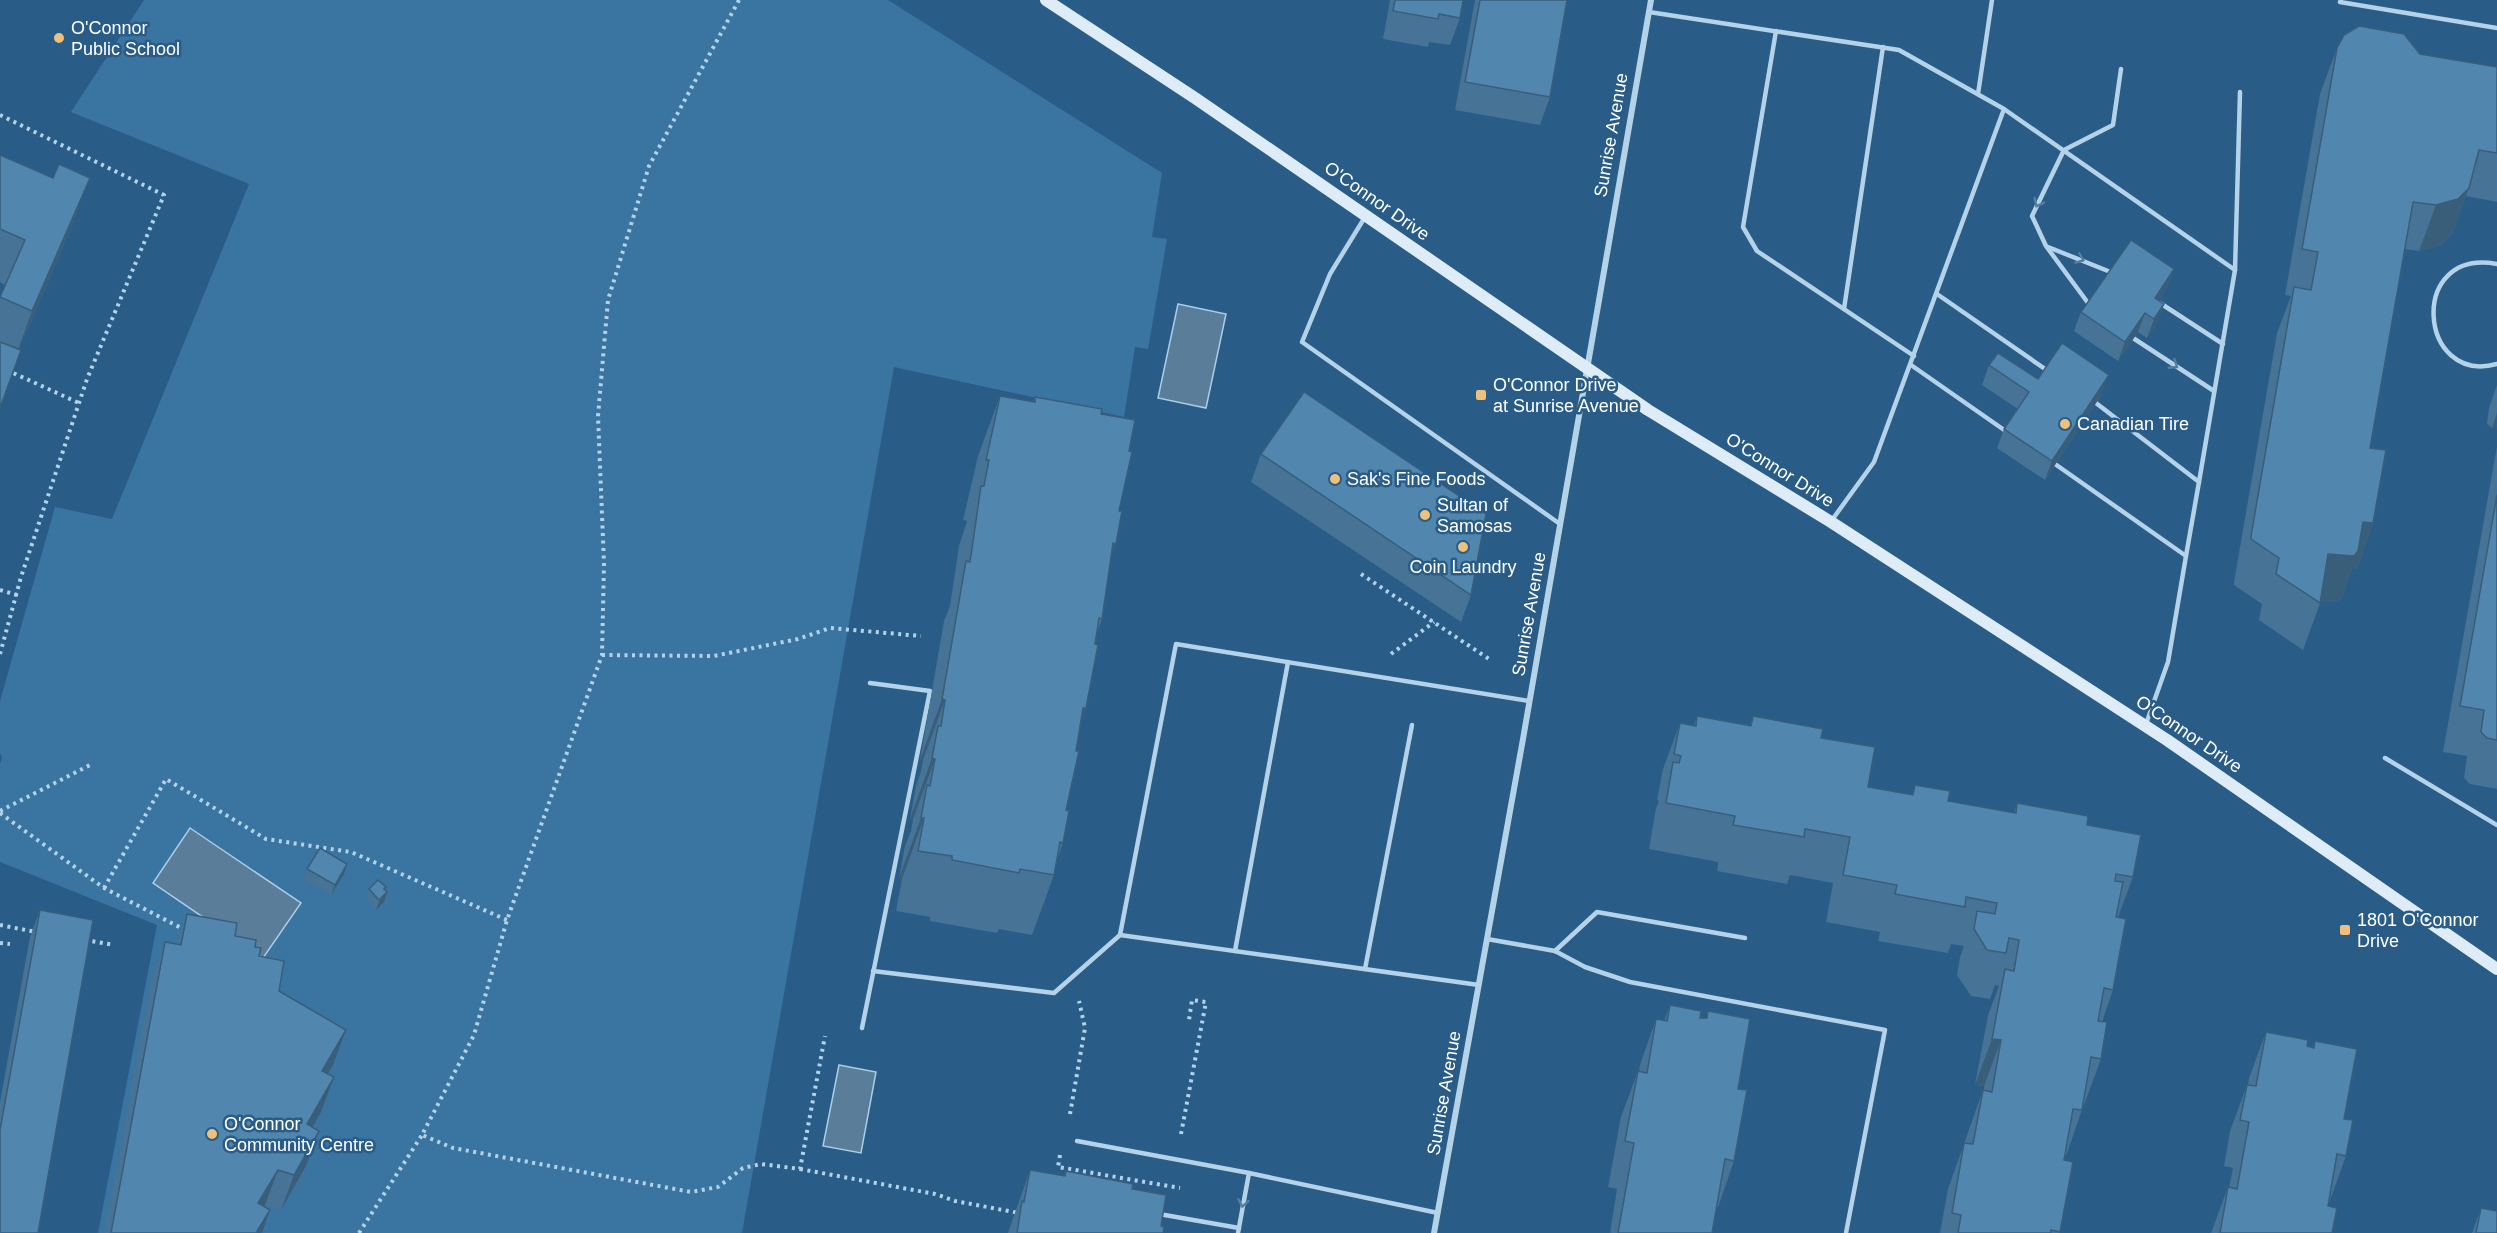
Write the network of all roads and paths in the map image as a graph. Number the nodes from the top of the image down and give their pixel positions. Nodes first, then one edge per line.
1 (739, 0) edge
2 (1046, 0) edge
3 (1651, 0) edge
4 (1992, 0) edge
5 (2341, 0) edge
6 (1649, 12) junction
7 (2497, 28) edge
8 (1776, 31) junction
9 (1882, 47) junction
10 (2121, 69) dead end
11 (2240, 92) dead end
12 (1978, 94) junction
13 (2004, 109) junction
14 (0, 115) edge
15 (2064, 150) junction
16 (1366, 215) junction
17 (2046, 246) junction
18 (2497, 264) edge
19 (2235, 270) junction
20 (2114, 273) edge
21 (1937, 294) junction
22 (2157, 302) edge
23 (2091, 307) edge
24 (1844, 309) junction
25 (2133, 338) edge
26 (2223, 344) junction
27 (1914, 356) junction
28 (2497, 364) edge
29 (1911, 365) junction
30 (0, 367) edge
31 (1586, 368) junction
32 (2049, 372) edge
33 (2214, 391) junction
34 (79, 403) junction
35 (2096, 403) edge
36 (2008, 432) edge
37 (2055, 464) edge
38 (2199, 482) junction
39 (1830, 522) junction
40 (1560, 524) junction
41 (2186, 556) junction
42 (1362, 574) dead end
43 (0, 590) edge
44 (17, 595) junction
45 (1434, 622) junction
46 (921, 636) dead end
47 (0, 654) edge
48 (602, 655) junction
49 (1489, 659) dead end
50 (1288, 662) junction
51 (1386, 678) junction
52 (870, 683) dead end
53 (1529, 701) junction
54 (1412, 725) dead end
55 (2145, 725) junction
56 (2385, 758) dead end
57 (90, 765) dead end
58 (0, 812) edge
59 (2497, 825) edge
60 (104, 888) junction
61 (507, 920) junction
62 (0, 925) edge
63 (188, 932) edge
64 (45, 933) edge
65 (1120, 935) junction
66 (1745, 938) dead end
67 (80, 939) edge
68 (1487, 939) junction
69 (0, 943) edge
70 (10, 944) dead end
71 (114, 945) dead end
72 (1235, 951) junction
73 (1555, 951) junction
74 (1365, 969) junction
75 (2497, 969) edge
76 (873, 971) junction
77 (1067, 982) junction
78 (1479, 985) junction
79 (1189, 1020) dead end
80 (862, 1028) dead end
81 (825, 1036) dead end
82 (1070, 1114) junction
83 (1081, 1116) dead end
84 (1068, 1125) dead end
85 (1172, 1132) dead end
86 (422, 1135) junction
87 (1077, 1141) dead end
88 (1063, 1146) dead end
89 (800, 1169) junction
90 (1249, 1173) junction
91 (1180, 1188) dead end
92 (1148, 1212) edge
93 (1022, 1213) edge
94 (1438, 1213) junction
95 (1238, 1231) edge
96 (359, 1233) edge
97 (1434, 1233) edge
98 (1846, 1233) edge

1 - 48 path
2 - 16 main road, O'Connor Drive
3 - 6 street, Sunrise Avenue
4 - 12 lane
5 - 7 lane
6 - 8 lane
6 - 31 street, Sunrise Avenue
8 - 9 lane
8 - 24 lane
9 - 12 lane
9 - 24 lane
10 - 15 lane
11 - 19 lane
12 - 13 lane
13 - 15 lane
13 - 21 lane
14 - 34 path
15 -> 17 lane
15 - 19 lane
16 - 31 main road, O'Connor Drive
16 - 40 lane
17 -> 20 lane
17 - 23 lane
18 - 28 lane
19 - 26 lane
21 - 27 lane
21 - 32 lane
22 - 26 lane
24 - 27 lane
25 -> 33 lane
26 - 33 lane
27 - 29 lane
29 - 36 lane
29 - 39 lane
30 - 34 path
31 - 39 main road, O'Connor Drive
31 - 40 street, Sunrise Avenue
33 - 38 lane
34 - 44 path
35 - 38 lane
37 - 41 lane
38 - 41 lane
39 - 55 main road, O'Connor Drive
40 - 53 street, Sunrise Avenue
41 - 55 lane
42 - 45 path
43 - 44 path
44 - 47 path
45 - 49 path
45 - 51 path
46 - 48 path
48 - 61 path
50 - 51 lane
50 - 65 lane
50 - 72 lane
51 - 53 lane
52 - 76 lane
53 - 68 street, Sunrise Avenue
54 - 74 lane
55 - 75 main road, O'Connor Drive
56 - 59 lane
57 - 58 path
58 - 60 path
60 - 61 path
60 - 63 path
61 - 86 path
62 - 64 path
65 - 72 lane
65 - 77 lane
66 - 73 lane
67 - 71 path
68 - 73 lane
68 - 78 street, Sunrise Avenue
69 - 70 path
72 - 74 lane
73 - 98 lane
74 - 78 lane
76 - 77 lane
76 - 80 lane
77 - 82 path
78 - 94 street, Sunrise Avenue
79 - 85 path
81 - 89 path
82 - 83 path
82 - 84 path
86 - 89 path
86 - 96 path
87 - 90 lane
88 - 91 path
89 - 93 path
90 - 94 lane
90 -> 95 lane
92 - 95 lane
94 - 97 street, Sunrise Avenue

